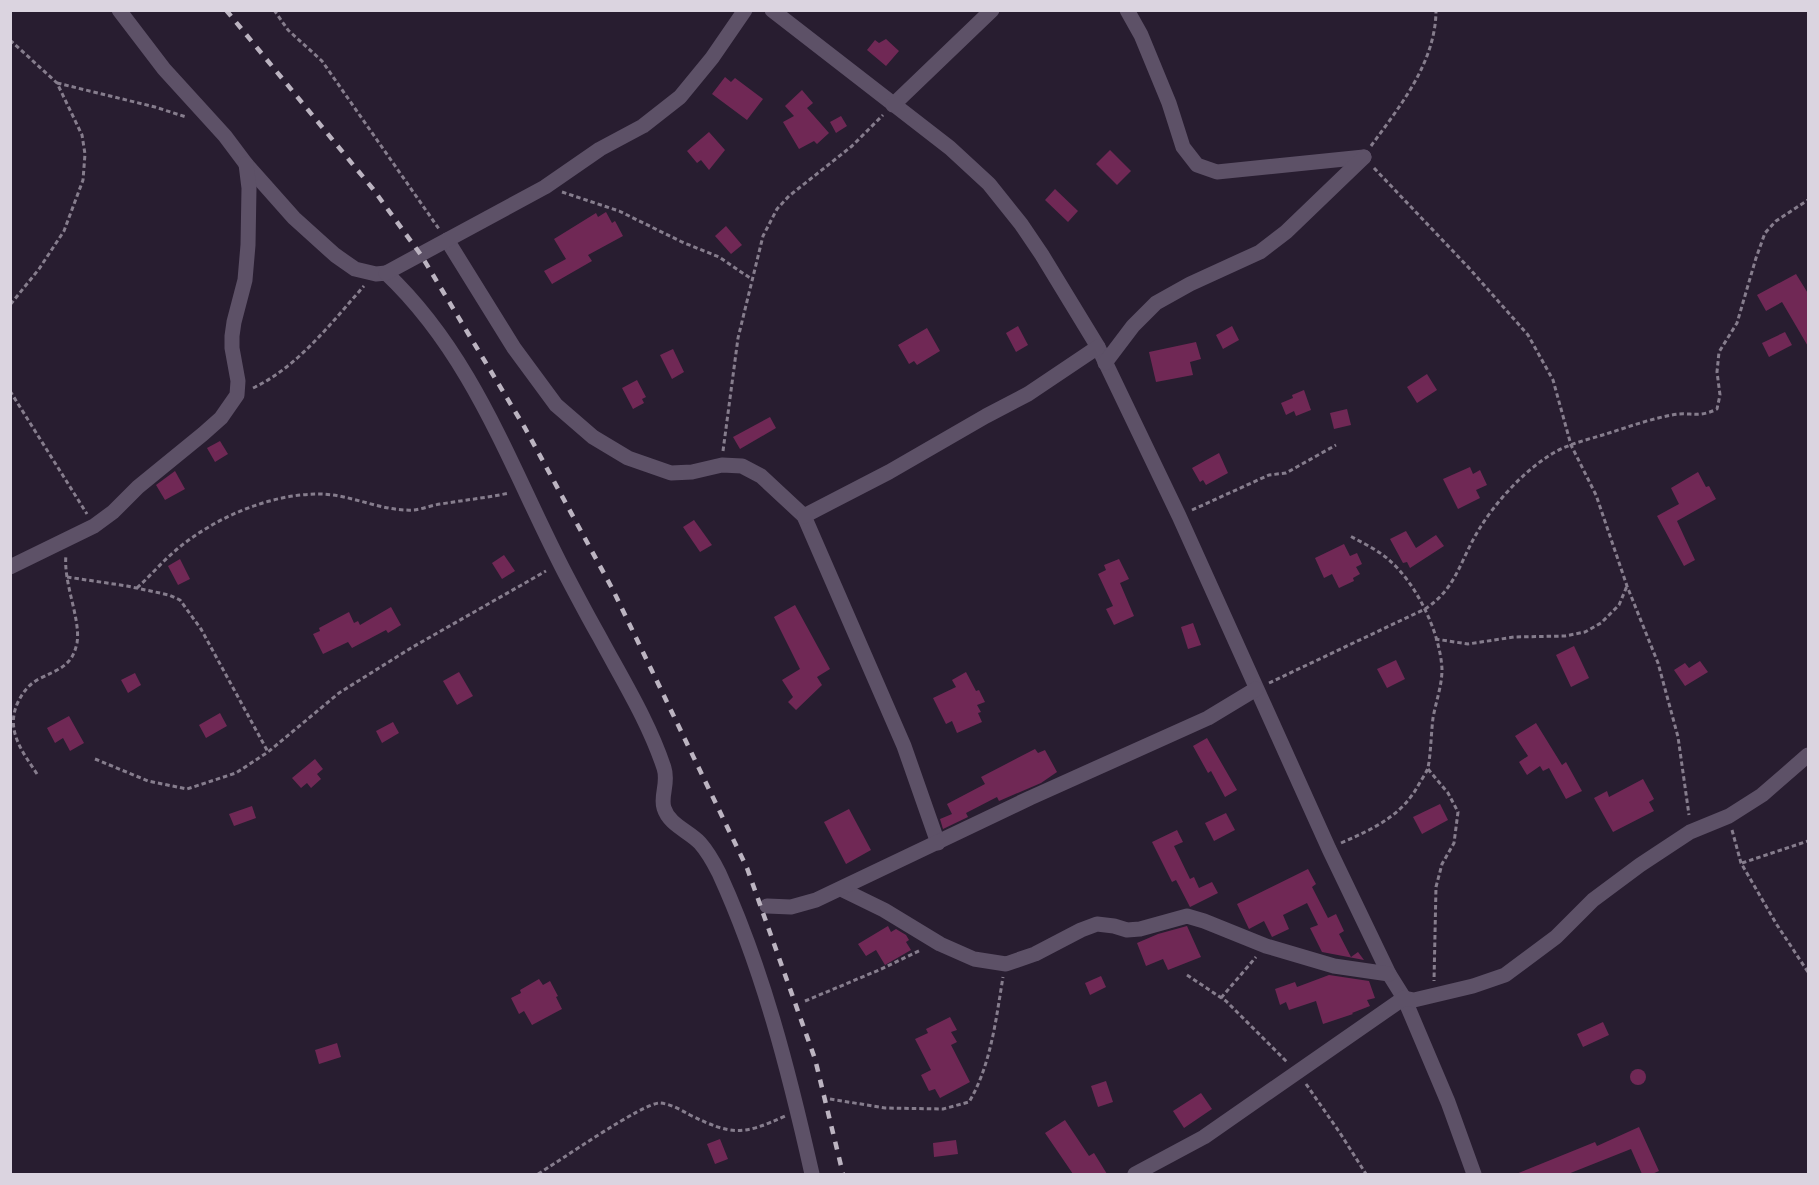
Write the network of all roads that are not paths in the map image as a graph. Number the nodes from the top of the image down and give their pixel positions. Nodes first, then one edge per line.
1 (119, 10) edge
2 (745, 10) edge
3 (772, 10) edge
4 (992, 10) edge
5 (1127, 10) edge
6 (893, 105) junction
7 (246, 164) junction
8 (447, 240) junction
9 (381, 274) junction
10 (1098, 348) junction
11 (1105, 363) junction
12 (804, 516) junction
13 (10, 567) edge
14 (1256, 689) junction
15 (1809, 755) edge
16 (938, 843) junction
17 (841, 889) junction
18 (767, 906) dead end
19 (1389, 974) junction
20 (1404, 998) junction
21 (812, 1174) edge
22 (1135, 1174) edge
23 (1474, 1174) edge

1 - 7 street
2 - 8 street
3 - 6 street
4 - 6 street
5 - 11 street
6 - 10 street
7 - 9 street
7 - 13 street
8 - 9 street
8 - 12 street
9 - 21 street
10 - 11 street
10 - 12 street
11 - 14 street
12 - 16 street
14 - 16 street
14 - 19 street
15 - 20 street
16 - 17 street
17 - 18 street
17 - 19 street
19 - 20 street
20 - 22 street
20 - 23 street

